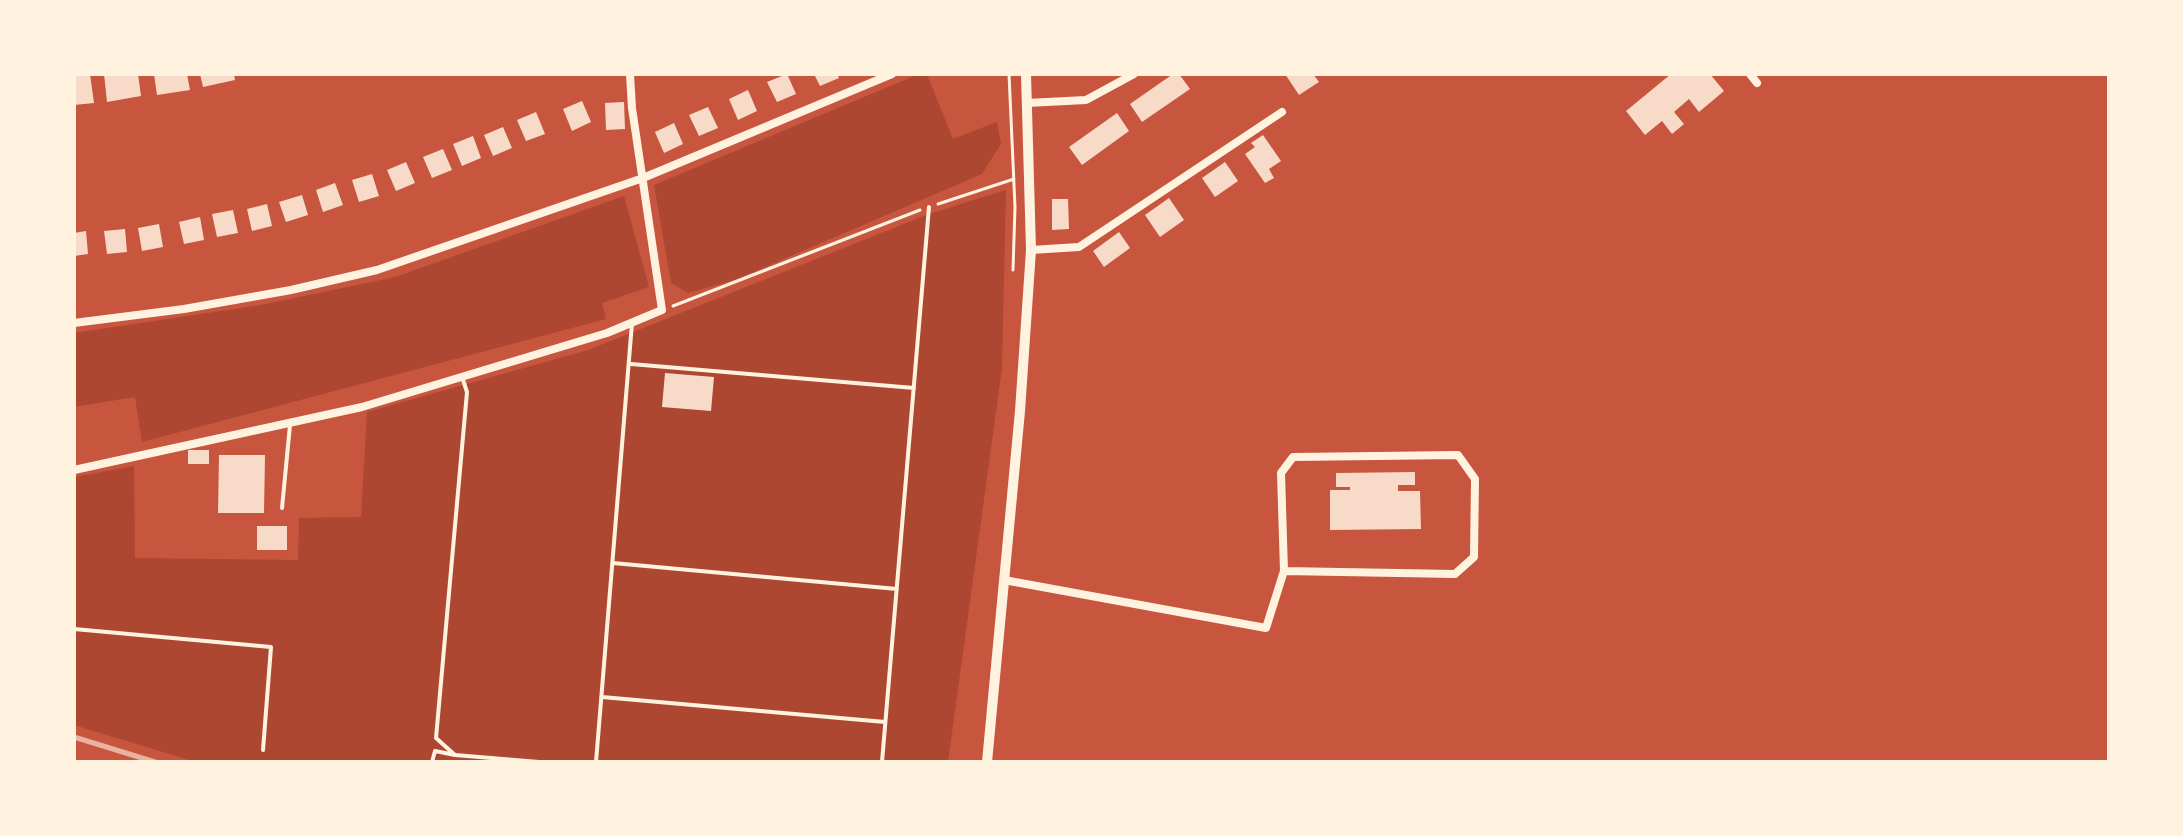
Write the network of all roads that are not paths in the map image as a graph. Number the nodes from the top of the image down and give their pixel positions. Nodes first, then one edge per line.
1 (630, 74) edge
2 (892, 74) edge
3 (1026, 74) edge
4 (1134, 74) edge
5 (1750, 74) edge
6 (1757, 83) dead end
7 (1027, 103) junction
8 (1282, 112) dead end
9 (643, 178) junction
10 (929, 207) road end
11 (1031, 250) junction
12 (74, 323) edge
13 (632, 323) junction
14 (631, 364) junction
15 (462, 377) junction
16 (914, 388) junction
17 (290, 423) junction
18 (74, 470) edge
19 (282, 508) dead end
20 (613, 563) junction
21 (1284, 571) junction
22 (1004, 580) junction
23 (897, 589) junction
24 (74, 629) edge
25 (602, 697) junction
26 (885, 722) junction
27 (263, 750) dead end
28 (455, 755) junction
29 (432, 762) edge
30 (539, 762) edge
31 (596, 762) edge
32 (882, 762) edge
33 (987, 762) edge

1 - 9 street
2 - 9 street
3 - 7 street
4 - 7 street
5 - 6 street
7 - 11 street
8 - 11 street
9 - 12 street
9 - 13 street
10 - 16 lane
11 - 22 street
13 - 14 lane
13 - 15 street
14 - 16 lane
14 - 20 lane
15 - 17 street
15 - 28 lane
16 - 23 lane
17 - 18 street
17 - 19 lane
20 - 23 lane
20 - 25 lane
21 - 21 street
21 - 22 street
22 - 33 street
23 - 26 lane
24 - 27 lane
25 - 26 lane
25 - 31 lane
26 - 32 lane
28 - 29 lane
28 - 30 lane

